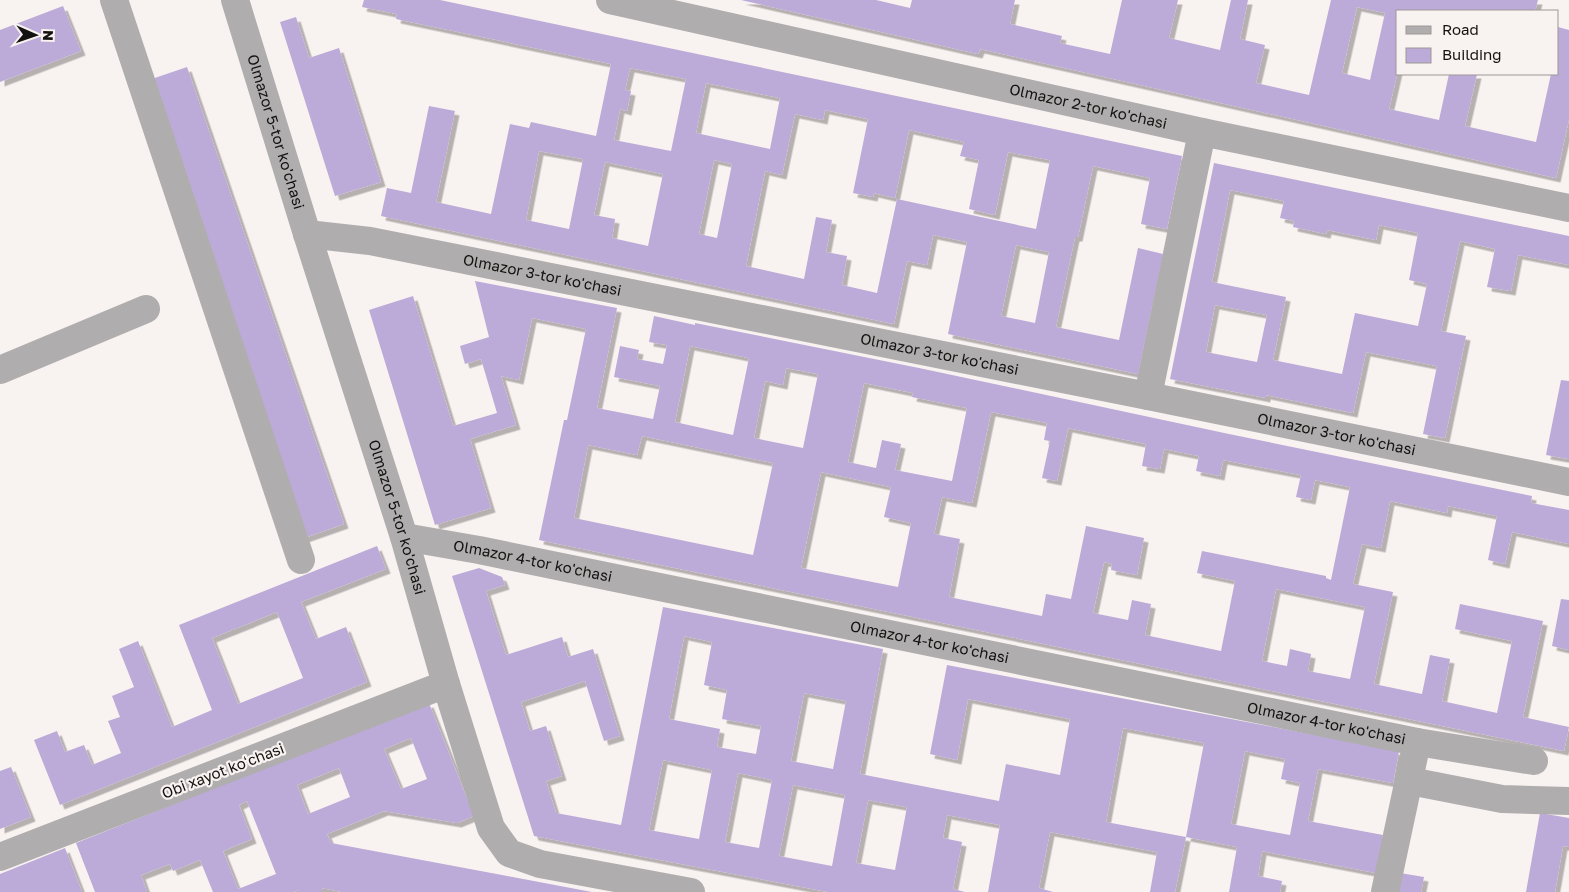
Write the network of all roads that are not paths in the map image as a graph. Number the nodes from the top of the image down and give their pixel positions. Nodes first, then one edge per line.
1 (114, 0) edge
2 (235, 0) edge
3 (610, 0) edge
4 (1202, 132) junction
5 (1569, 208) edge
6 (307, 234) junction
7 (146, 309) dead end
8 (0, 370) edge
9 (1148, 396) junction
10 (1569, 482) edge
11 (404, 537) junction
12 (301, 560) dead end
13 (446, 684) junction
14 (1417, 742) junction
15 (1534, 760) dead end
16 (1410, 780) junction
17 (1569, 801) edge
18 (0, 857) edge
19 (691, 892) edge
20 (1385, 892) edge

1 - 12 street
2 - 6 street, Olmazor 5-tor ko'chasi
3 - 4 street, Olmazor 2-tor ko'chasi
4 - 5 street, Olmazor 2-tor ko'chasi
4 - 9 street
6 - 9 street, Olmazor 3-tor ko'chasi
6 - 11 street, Olmazor 5-tor ko'chasi
7 - 8 street
9 - 10 street, Olmazor 3-tor ko'chasi
11 - 13 street, Olmazor 5-tor ko'chasi
11 - 14 street, Olmazor 4-tor ko'chasi
13 - 18 street, Obi xayot koʻchasi
13 - 19 street, Olmazor 5-tor ko'chasi
14 - 15 street
14 - 16 street, Olmazor 4-tor ko'chasi
16 - 17 street
16 - 20 street, Olmazor 4-tor ko'chasi

